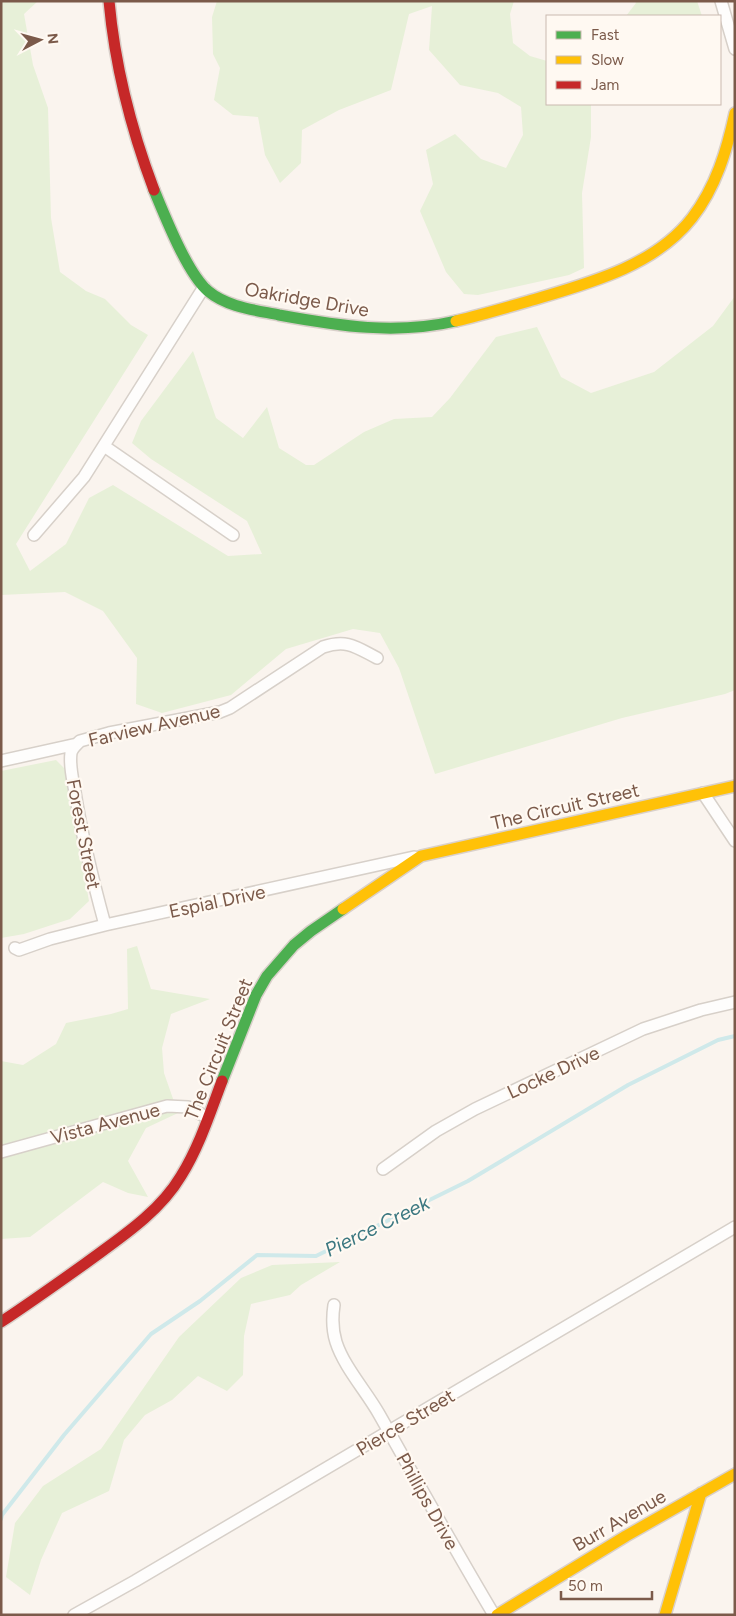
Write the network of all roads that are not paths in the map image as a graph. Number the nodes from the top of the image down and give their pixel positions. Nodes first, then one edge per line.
1 (109, 1) edge
2 (721, 1) edge
3 (735, 49) edge
4 (735, 113) edge
5 (204, 287) junction
6 (104, 446) junction
7 (34, 534) dead end
8 (233, 535) dead end
9 (377, 658) dead end
10 (77, 744) junction
11 (1, 761) edge
12 (735, 786) edge
13 (703, 793) junction
14 (735, 841) edge
15 (421, 856) junction
16 (105, 925) junction
17 (15, 948) dead end
18 (735, 1002) edge
19 (208, 1118) junction
20 (1, 1152) edge
21 (383, 1169) dead end
22 (735, 1227) edge
23 (334, 1305) dead end
24 (1, 1322) edge
25 (389, 1432) junction
26 (735, 1474) edge
27 (701, 1493) junction
28 (74, 1615) edge
29 (495, 1615) edge
30 (666, 1615) edge

1 - 5 street, Oakridge Drive
2 - 3 street
4 - 5 street, Oakridge Drive
5 - 6 street
6 - 7 street
6 - 8 street
9 - 10 street, Farview Avenue
10 - 11 street, Farview Avenue
10 - 16 street, Forest Street
12 - 13 street, The Circuit Street
13 - 14 street
13 - 15 street, The Circuit Street
15 - 16 street, Espial Drive
15 - 19 street, The Circuit Street
16 - 17 street, Espial Drive
18 - 21 street, Locke Drive
19 - 20 street, Vista Avenue
19 - 24 street, The Circuit Street
22 - 25 street, Pierce Street
23 - 25 street, Phillips Drive
25 - 28 street, Pierce Street
25 - 29 street, Phillips Drive
26 - 27 street, Burr Avenue
27 - 29 street, Burr Avenue
27 - 30 street

